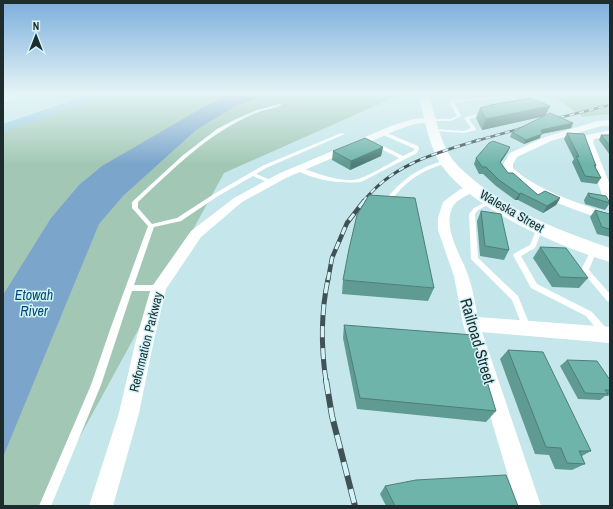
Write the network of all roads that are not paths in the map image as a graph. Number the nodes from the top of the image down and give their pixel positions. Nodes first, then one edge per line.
1 (39, 117) edge
2 (243, 117) edge
3 (421, 117) edge
4 (430, 117) edge
5 (437, 117) edge
6 (442, 117) edge
7 (457, 117) edge
8 (461, 117) edge
9 (471, 117) edge
10 (466, 118) junction
11 (610, 124) edge
12 (3, 128) edge
13 (383, 133) junction
14 (610, 133) edge
15 (343, 134) dead end
16 (366, 140) junction
17 (403, 158) junction
18 (447, 162) junction
19 (298, 169) junction
20 (253, 174) junction
21 (270, 182) junction
22 (473, 187) junction
23 (610, 200) edge
24 (491, 201) junction
25 (387, 202) edge
26 (610, 217) edge
27 (152, 226) junction
28 (540, 228) junction
29 (594, 250) junction
30 (610, 256) edge
31 (129, 288) junction
32 (159, 288) junction
33 (610, 299) edge
34 (471, 324) junction
35 (527, 328) junction
36 (608, 335) edge
37 (45, 506) edge
38 (101, 506) edge
39 (529, 506) edge

1 - 12 main road
2 - 27 lane
3 - 13 street, Reformation Parkway
4 - 18 main road, Waleska Street
5 - 10 lane
6 - 7 lane
8 - 10 lane
9 - 10 lane
11 - 26 street
13 - 16 street, Reformation Parkway
13 - 17 lane
14 - 23 street
15 - 20 lane
16 - 17 lane
16 - 19 street, Reformation Parkway
17 - 19 lane
18 - 22 main road, Waleska Street
18 - 25 lane
19 - 21 street, Reformation Parkway
20 - 21 lane
20 - 27 lane
21 - 32 street, Reformation Parkway
22 - 24 main road, Waleska Street
22 - 34 street, Railroad Street
24 - 28 main road, Waleska Street
24 - 35 lane
27 - 31 lane
28 - 29 main road, Waleska Street
28 - 36 lane
29 - 30 main road, Waleska Street
29 - 33 lane
31 - 32 lane
31 - 37 lane
32 - 38 street, Reformation Parkway
34 - 35 street
34 - 39 street, Railroad Street
35 - 36 street

